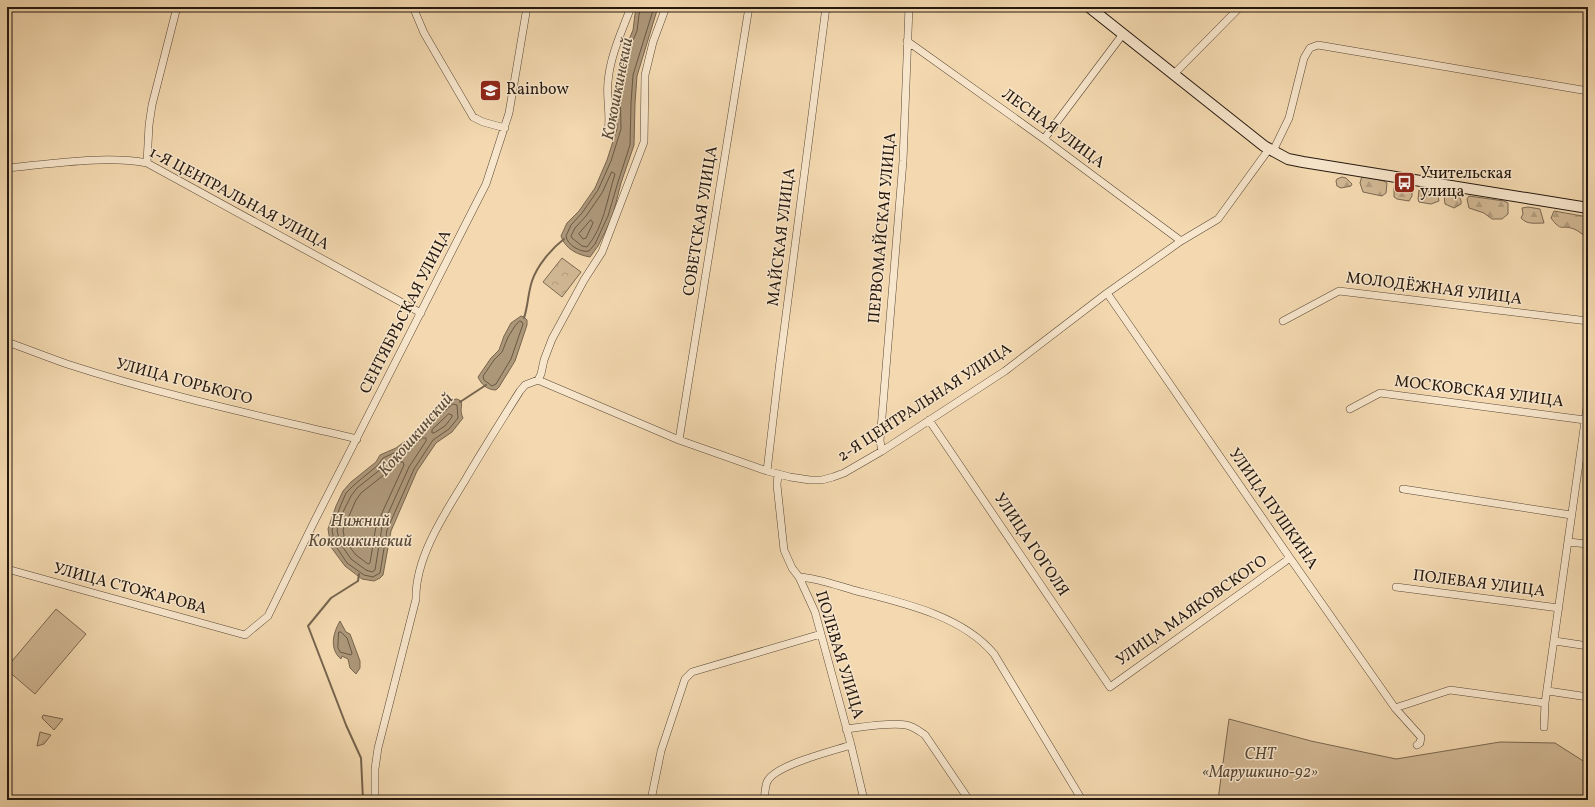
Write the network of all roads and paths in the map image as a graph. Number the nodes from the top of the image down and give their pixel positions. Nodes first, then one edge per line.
1 (177, 7) edge
2 (413, 7) edge
3 (527, 7) edge
4 (631, 7) edge
5 (666, 7) edge
6 (749, 7) edge
7 (826, 7) edge
8 (909, 7) edge
9 (1089, 7) edge
10 (1240, 7) edge
11 (1123, 34) junction
12 (907, 41) junction
13 (1173, 75) junction
14 (1588, 90) edge
15 (505, 128) junction
16 (608, 132) dead end
17 (1044, 139) junction
18 (1271, 150) junction
19 (147, 163) junction
20 (7, 168) edge
21 (1588, 208) edge
22 (1181, 241) junction
23 (1107, 293) junction
24 (421, 313) junction
25 (1283, 321) dead end
26 (1588, 321) edge
27 (7, 342) edge
28 (538, 380) junction
29 (1588, 400) edge
30 (1350, 410) dead end
31 (929, 420) junction
32 (1585, 420) junction
33 (357, 439) junction
34 (679, 440) junction
35 (1585, 447) edge
36 (882, 451) junction
37 (767, 471) junction
38 (778, 474) junction
39 (1403, 489) dead end
40 (1572, 515) junction
41 (1568, 542) junction
42 (1588, 544) edge
43 (1290, 558) junction
44 (7, 569) edge
45 (799, 577) junction
46 (1396, 587) dead end
47 (1559, 608) junction
48 (821, 634) junction
49 (245, 635) joint
50 (1555, 641) junction
51 (1588, 646) edge
52 (1110, 687) joint
53 (1548, 691) junction
54 (1588, 697) edge
55 (1545, 703) junction
56 (1395, 708) junction
57 (1544, 727) dead end
58 (846, 729) junction
59 (851, 745) junction
60 (1417, 745) dead end
61 (375, 800) edge
62 (651, 800) edge
63 (764, 800) edge
64 (864, 800) edge
65 (969, 800) edge
66 (1082, 800) edge

1 - 19 street
2 - 15 street
3 - 15 street, СЕНТЯБРЬСКАЯ УЛИЦА
4 - 16 street
5 - 28 street
6 - 34 street, СОВЕТСКАЯ УЛИЦА
7 - 37 street, МАЙСКАЯ УЛИЦА
8 - 12 street, ПЕРВОМАЙСКАЯ УЛИЦА
9 - 11 street
10 - 13 street
11 - 13 street
11 - 17 street
12 - 17 street, ЛЕСНАЯ УЛИЦА
12 - 36 street, ПЕРВОМАЙСКАЯ УЛИЦА
13 - 18 street
14 - 18 street
15 - 24 street, СЕНТЯБРЬСКАЯ УЛИЦА
17 - 22 street, ЛЕСНАЯ УЛИЦА
18 - 21 street
18 - 22 street, 2-Я ЦЕНТРАЛЬНАЯ УЛИЦА
19 - 20 street, 1-Я ЦЕНТРАЛЬНАЯ УЛИЦА
19 - 24 street, 1-Я ЦЕНТРАЛЬНАЯ УЛИЦА
22 - 23 street, 2-Я ЦЕНТРАЛЬНАЯ УЛИЦА
23 - 31 street, 2-Я ЦЕНТРАЛЬНАЯ УЛИЦА
23 - 43 street, УЛИЦА ПУШКИНА
24 - 33 street, СЕНТЯБРЬСКАЯ УЛИЦА
25 - 26 street, МОЛОДЁЖНАЯ УЛИЦА
27 - 33 street, УЛИЦА ГОРЬКОГО
28 - 34 street, 2-Я ЦЕНТРАЛЬНАЯ УЛИЦА
28 - 61 street
29 - 32 street
30 - 32 street, МОСКОВСКАЯ УЛИЦА
31 - 36 street, 2-Я ЦЕНТРАЛЬНАЯ УЛИЦА
31 - 52 street, УЛИЦА ГОГОЛЯ
32 - 35 street
33 - 49 street, СЕНТЯБРЬСКАЯ УЛИЦА
34 - 37 street, 2-Я ЦЕНТРАЛЬНАЯ УЛИЦА
35 - 40 street
36 - 38 street, 2-Я ЦЕНТРАЛЬНАЯ УЛИЦА
37 - 38 street, 2-Я ЦЕНТРАЛЬНАЯ УЛИЦА
38 - 45 street, ПОЛЕВАЯ УЛИЦА
39 - 40 street
40 - 41 street
41 - 42 street
41 - 47 street
43 - 52 street, УЛИЦА МАЯКОВСКОГО
43 - 56 street, УЛИЦА ПУШКИНА
44 - 49 street, УЛИЦА СТОЖАРОВА
45 - 48 street, ПОЛЕВАЯ УЛИЦА
45 - 66 street
46 - 47 street, ПОЛЕВАЯ УЛИЦА
47 - 50 street
48 - 58 street, ПОЛЕВАЯ УЛИЦА
48 - 62 street
50 - 51 street
50 - 53 street
53 - 54 street
53 - 55 street
55 - 56 street
55 - 57 street
56 - 60 street, УЛИЦА ПУШКИНА
58 - 59 street, ПОЛЕВАЯ УЛИЦА
58 - 65 street
59 - 63 street
59 - 64 street, ПОЛЕВАЯ УЛИЦА

